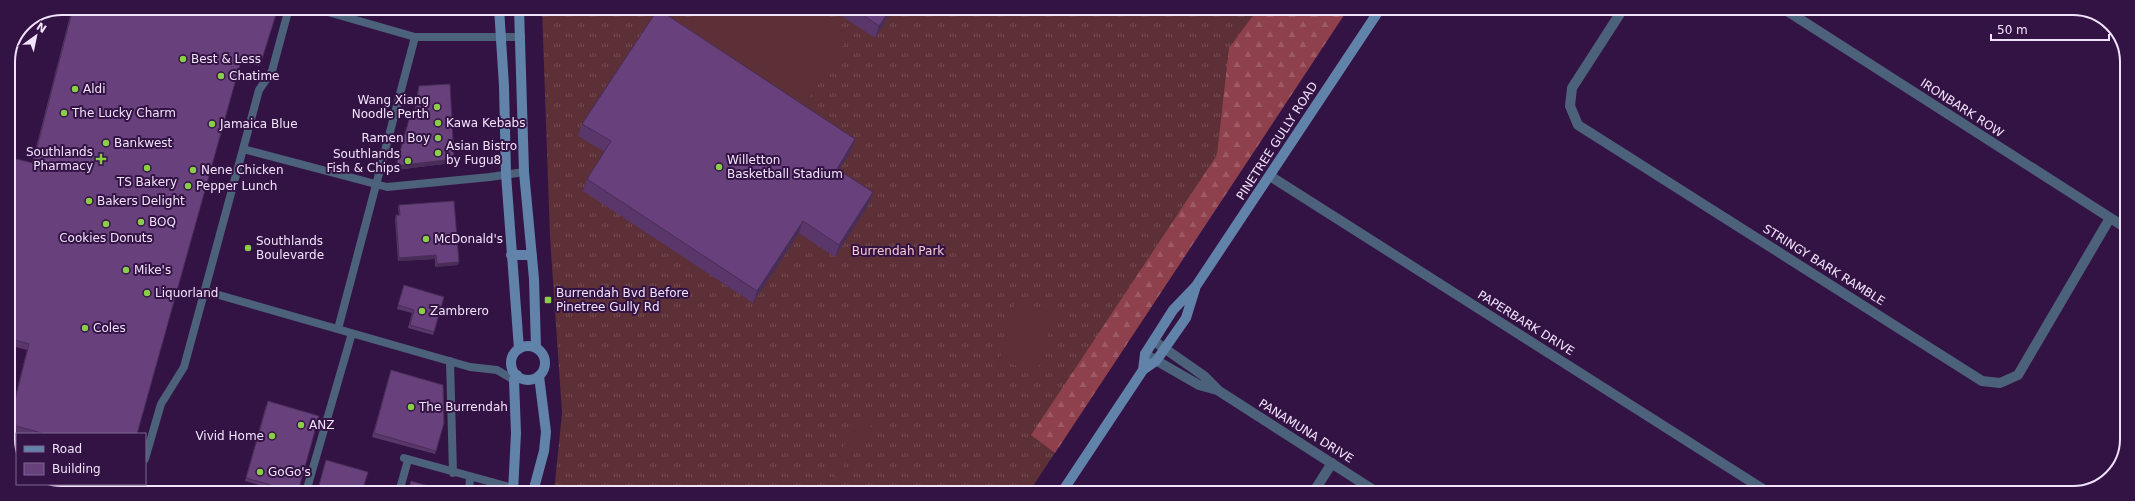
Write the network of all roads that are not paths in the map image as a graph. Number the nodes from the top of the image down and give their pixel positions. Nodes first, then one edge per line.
1 (287, 15) edge
2 (338, 15) edge
3 (499, 15) edge
4 (519, 15) edge
5 (1376, 15) edge
6 (1619, 15) edge
7 (1793, 15) edge
8 (500, 37) junction
9 (520, 37) junction
10 (415, 38) junction
11 (243, 149) junction
12 (524, 172) junction
13 (506, 174) junction
14 (1270, 176) junction
15 (376, 184) junction
16 (2110, 218) junction
17 (2120, 224) edge
18 (532, 255) junction
19 (511, 256) junction
20 (1196, 286) junction
21 (205, 291) junction
22 (338, 329) junction
23 (352, 333) junction
24 (1154, 341) junction
25 (536, 348) junction
26 (1165, 348) junction
27 (519, 349) junction
28 (1145, 354) junction
29 (450, 361) junction
30 (1156, 361) junction
31 (1143, 370) junction
32 (539, 376) junction
33 (516, 378) junction
34 (1219, 391) junction
35 (146, 456) edge
36 (1332, 463) junction
37 (453, 472) junction
38 (470, 477) junction
39 (308, 486) edge
40 (400, 486) edge
41 (469, 486) edge
42 (500, 486) edge
43 (513, 486) edge
44 (535, 486) edge
45 (1066, 486) edge
46 (1317, 486) edge
47 (1367, 486) edge
48 (1757, 486) edge

1 - 11 lane
2 - 10 lane
3 - 8 main road
4 - 9 main road
5 - 14 main road, PINETREE GULLY ROAD
6 - 16 street, STRINGY BARK RAMBLE
7 - 16 street, IRONBARK ROW
8 - 9 lane
8 - 10 lane
8 - 13 main road
9 - 12 main road
10 - 15 lane
11 - 15 lane
11 - 21 lane
12 - 13 lane
12 - 18 main road
13 - 15 lane
13 - 19 main road
14 - 20 main road, PINETREE GULLY ROAD
14 - 48 street, PAPERBARK DRIVE
15 - 22 lane
16 - 17 street, IRONBARK ROW
18 - 19 main road
18 - 25 main road
19 - 27 main road
20 - 24 main road, PINETREE GULLY ROAD
20 - 26 main road, PINETREE GULLY ROAD
21 - 22 lane
21 - 35 lane
22 - 23 lane
23 - 29 lane
23 - 39 lane
24 - 26 street, PANAMUNA DRIVE
24 - 28 main road, PINETREE GULLY ROAD
25 - 27 main road
25 - 32 main road
26 - 30 main road, PINETREE GULLY ROAD
26 - 34 street, PANAMUNA DRIVE
27 - 33 main road
28 - 30 street, PANAMUNA DRIVE
28 - 31 main road, PINETREE GULLY ROAD
29 - 33 lane
29 - 37 lane
30 - 31 main road, PINETREE GULLY ROAD
30 - 34 street, PANAMUNA DRIVE
31 - 45 main road, PINETREE GULLY ROAD
32 - 33 main road
32 - 44 main road
33 - 43 main road
34 - 36 street, PANAMUNA DRIVE
36 - 46 street
36 - 47 street, PANAMUNA DRIVE
37 - 38 lane
37 - 40 lane
38 - 41 lane
38 - 42 lane

